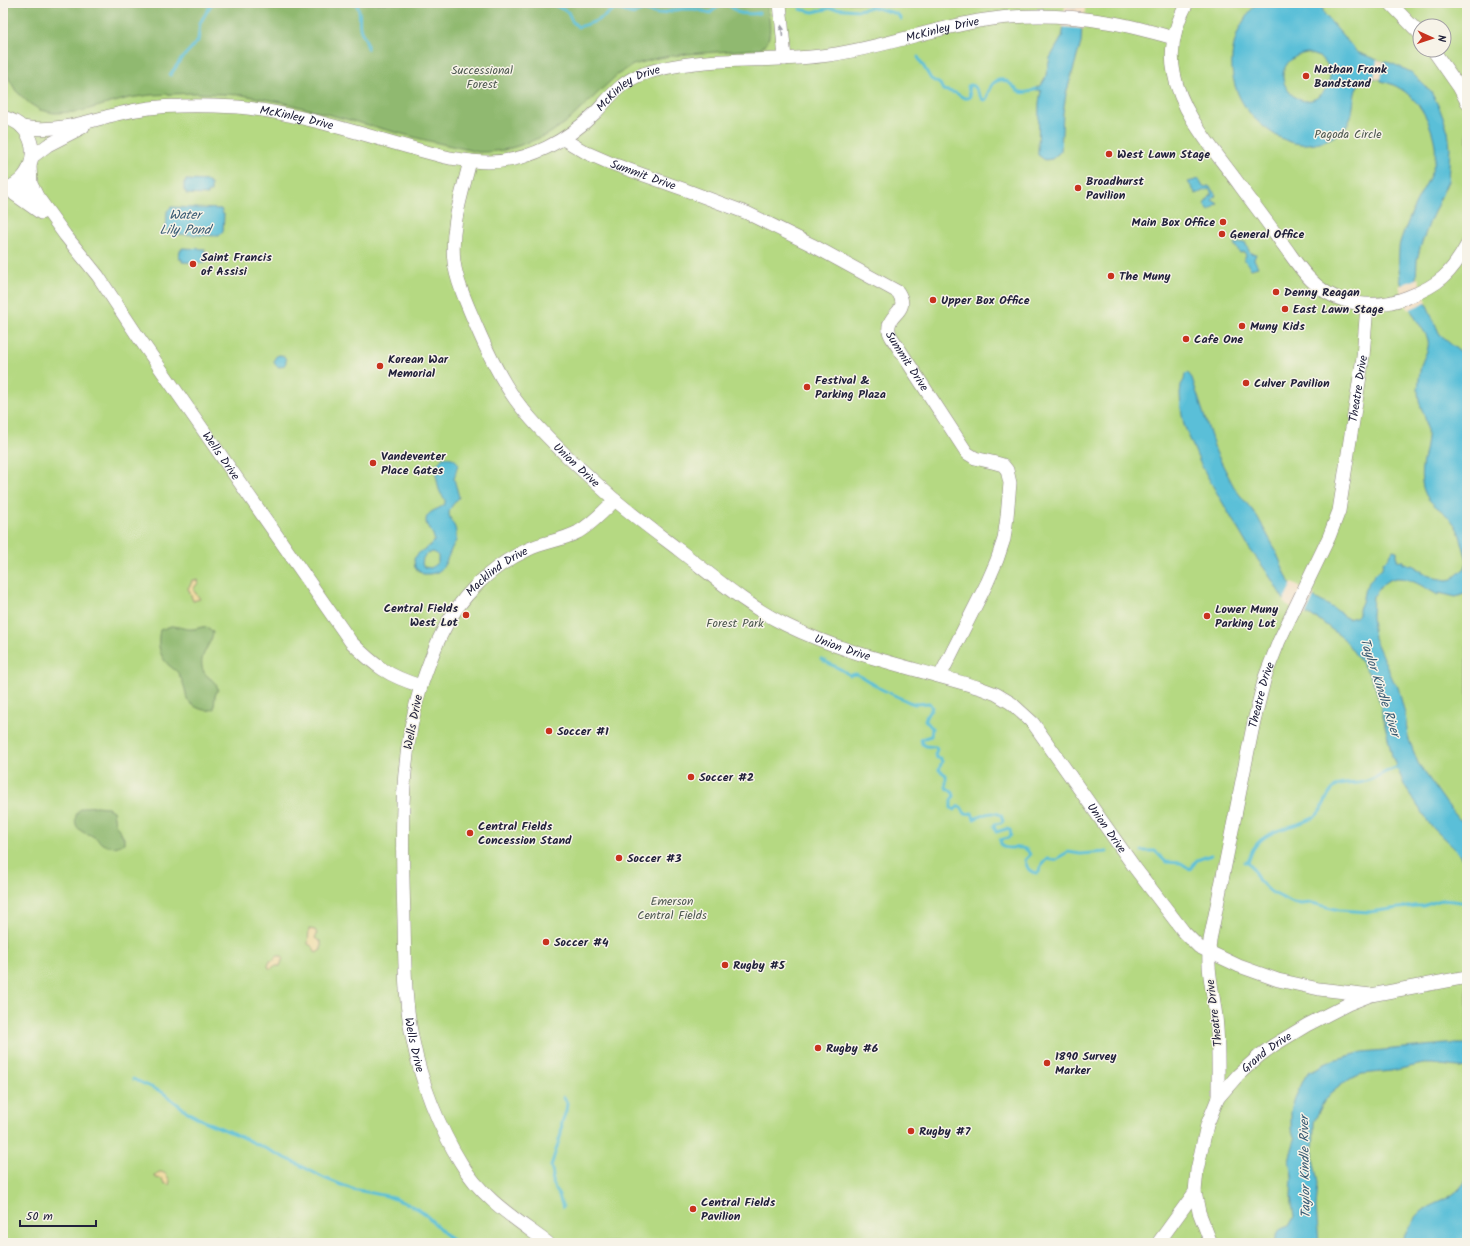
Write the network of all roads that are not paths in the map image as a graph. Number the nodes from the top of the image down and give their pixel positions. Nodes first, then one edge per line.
1 (780, 3) edge
2 (1187, 3) edge
3 (1390, 3) edge
4 (1412, 26) edge
5 (1174, 38) junction
6 (1439, 58) edge
7 (784, 59) junction
8 (1467, 102) edge
9 (5, 116) edge
10 (99, 119) junction
11 (22, 127) junction
12 (563, 138) junction
13 (470, 161) junction
14 (31, 162) junction
15 (3, 189) edge
16 (3, 196) edge
17 (65, 235) junction
18 (1467, 245) edge
19 (1367, 305) junction
20 (615, 500) junction
21 (940, 676) junction
22 (421, 686) junction
23 (1208, 952) junction
24 (1467, 977) edge
25 (1371, 995) junction
26 (1218, 1098) junction
27 (1195, 1192) junction
28 (548, 1243) edge
29 (1158, 1243) edge
30 (1211, 1243) edge

7 -> 1 street
2 - 5 street
3 - 4 street
5 - 7 street, McKinley Drive
5 - 19 street
6 - 8 street
7 - 12 street, McKinley Drive
9 - 11 street
10 - 11 street, McKinley Drive
10 - 13 street, McKinley Drive
10 - 14 street, McKinley Drive
11 - 14 street, Wells Drive
12 - 13 street, McKinley Drive
12 - 21 street, Summit Drive
13 - 20 street, Union Drive
14 - 15 street, McKinley Drive
14 - 17 street, Wells Drive
16 - 17 street, Wells Drive
17 - 22 street, Wells Drive
18 - 19 street
19 - 23 street, Theatre Drive
20 - 21 street, Union Drive
20 - 22 street, Macklind Drive
21 - 23 street, Union Drive
22 - 28 street, Wells Drive
23 - 25 street, Union Drive
23 - 26 street, Theatre Drive
24 - 25 street, Grand Drive
25 - 26 street, Grand Drive
26 - 27 street, Grand Drive
27 - 29 street
27 - 30 street, Grand Drive

